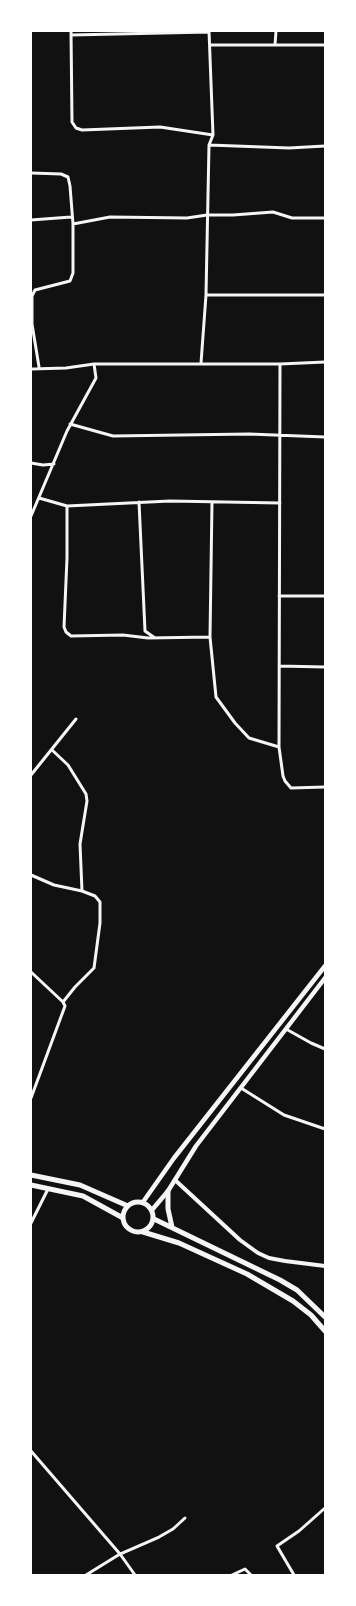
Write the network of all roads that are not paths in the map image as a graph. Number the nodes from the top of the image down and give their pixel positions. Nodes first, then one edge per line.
1 (71, 31) edge
2 (209, 31) edge
3 (276, 31) edge
4 (71, 35) junction
5 (210, 45) junction
6 (275, 45) junction
7 (325, 45) edge
8 (213, 135) junction
9 (209, 145) junction
10 (325, 146) edge
11 (31, 173) edge
12 (207, 215) junction
13 (71, 217) junction
14 (325, 218) edge
15 (31, 220) edge
16 (73, 224) junction
17 (33, 290) edge
18 (206, 295) junction
19 (325, 295) edge
20 (325, 362) edge
21 (201, 363) junction
22 (94, 364) junction
23 (280, 364) junction
24 (39, 367) junction
25 (31, 369) edge
26 (70, 424) junction
27 (279, 436) junction
28 (325, 437) edge
29 (31, 463) edge
30 (54, 464) junction
31 (39, 498) junction
32 (139, 502) junction
33 (212, 502) junction
34 (280, 503) junction
35 (67, 506) junction
36 (32, 510) edge
37 (31, 516) edge
38 (280, 596) junction
39 (325, 596) edge
40 (210, 637) junction
41 (155, 638) junction
42 (279, 666) junction
43 (325, 667) edge
44 (76, 719) dead end
45 (279, 747) junction
46 (52, 750) junction
47 (31, 775) edge
48 (325, 787) edge
49 (31, 875) edge
50 (82, 891) junction
51 (325, 966) edge
52 (31, 972) edge
53 (325, 978) edge
54 (63, 1002) junction
55 (286, 1029) junction
56 (325, 1049) edge
57 (241, 1088) junction
58 (31, 1098) edge
59 (325, 1129) edge
60 (33, 1175) edge
61 (175, 1180) junction
62 (33, 1185) edge
63 (48, 1188) junction
64 (168, 1191) junction
65 (143, 1202) junction
66 (128, 1206) junction
67 (152, 1210) junction
68 (123, 1218) junction
69 (154, 1219) junction
70 (31, 1223) edge
71 (172, 1227) junction
72 (143, 1232) junction
73 (325, 1266) edge
74 (325, 1317) edge
75 (325, 1331) edge
76 (31, 1451) edge
77 (325, 1508) edge
78 (185, 1518) dead end
79 (120, 1554) junction
80 (86, 1575) edge
81 (136, 1575) edge
82 (232, 1575) edge
83 (251, 1575) edge
84 (294, 1575) edge

1 - 4 street
2 - 4 street
2 - 5 street
3 - 6 street
4 - 8 street
5 - 6 street
5 - 8 street
6 - 7 street
8 - 9 street
9 - 10 street
9 - 12 street
11 - 13 street
12 - 14 street
12 - 16 street
12 - 18 street
13 - 15 street
13 - 16 street
16 - 17 street
17 - 24 street
18 - 19 street
18 - 21 street
20 - 23 street
21 - 22 street
21 - 23 street
22 - 24 street
22 - 26 street
23 - 27 street
24 - 25 street
26 - 27 street
26 - 30 street
27 - 28 street
27 - 34 street
29 - 30 street
30 - 31 street
31 - 35 street
31 - 36 street
32 - 33 street
32 - 35 street
32 - 41 street
33 - 34 street
33 - 40 street
34 - 38 street
35 - 41 street
36 - 37 street
38 - 39 street
38 - 42 street
40 - 41 street
40 - 45 street
42 - 43 street
42 - 45 street
44 - 46 street
45 - 48 street
46 - 47 street
46 - 50 street
49 - 50 street
50 - 54 street
51 - 65 main road
52 - 54 street
53 - 55 main road
54 - 58 street
55 - 56 street
55 - 57 main road
57 - 59 street
57 - 61 main road
60 - 62 main road
60 - 66 main road
61 - 64 main road
61 - 73 street
62 - 63 main road
63 - 68 main road
63 - 70 street
64 - 67 main road
64 - 71 main road
65 - 66 main road
65 - 67 main road
66 - 68 main road
67 - 69 main road
68 - 72 main road
69 - 71 main road
69 - 72 main road
71 - 74 main road
72 - 75 main road
76 - 79 street
77 - 84 street
78 - 79 street
79 - 80 street
79 - 81 street
82 - 83 street

